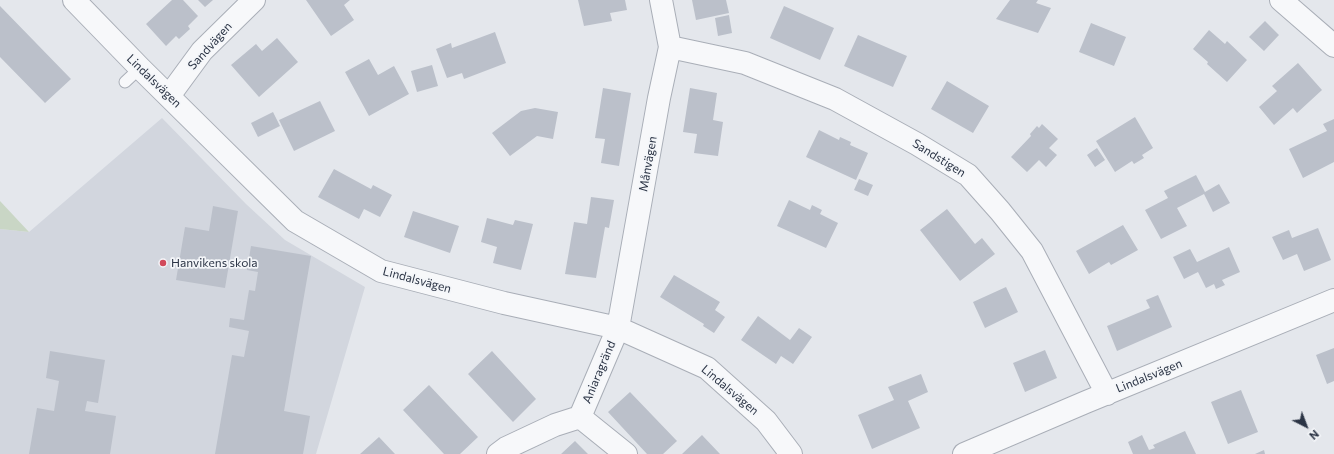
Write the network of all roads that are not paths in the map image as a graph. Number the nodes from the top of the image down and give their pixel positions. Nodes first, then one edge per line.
1 (74, 0) edge
2 (254, 0) edge
3 (660, 0) edge
4 (1281, 0) edge
5 (1334, 46) edge
6 (670, 47) junction
7 (169, 96) junction
8 (1334, 300) edge
9 (618, 328) junction
10 (1107, 394) junction
11 (580, 417) junction
12 (498, 454) edge
13 (626, 454) edge
14 (791, 454) edge
15 (964, 454) edge

1 - 7 street, Lindalsvägen
2 - 7 street, Sandvägen
3 - 6 street, Månvägen
4 - 5 street
6 - 9 street, Månvägen
6 - 10 street, Sandstigen
7 - 9 street, Lindalsvägen
8 - 10 street, Lindalsvägen
9 - 11 street, Aniaragränd
9 - 14 street, Lindalsvägen
10 - 15 street, Lindalsvägen
11 - 12 street, Aniaragränd
11 - 13 street, Aniaragränd

